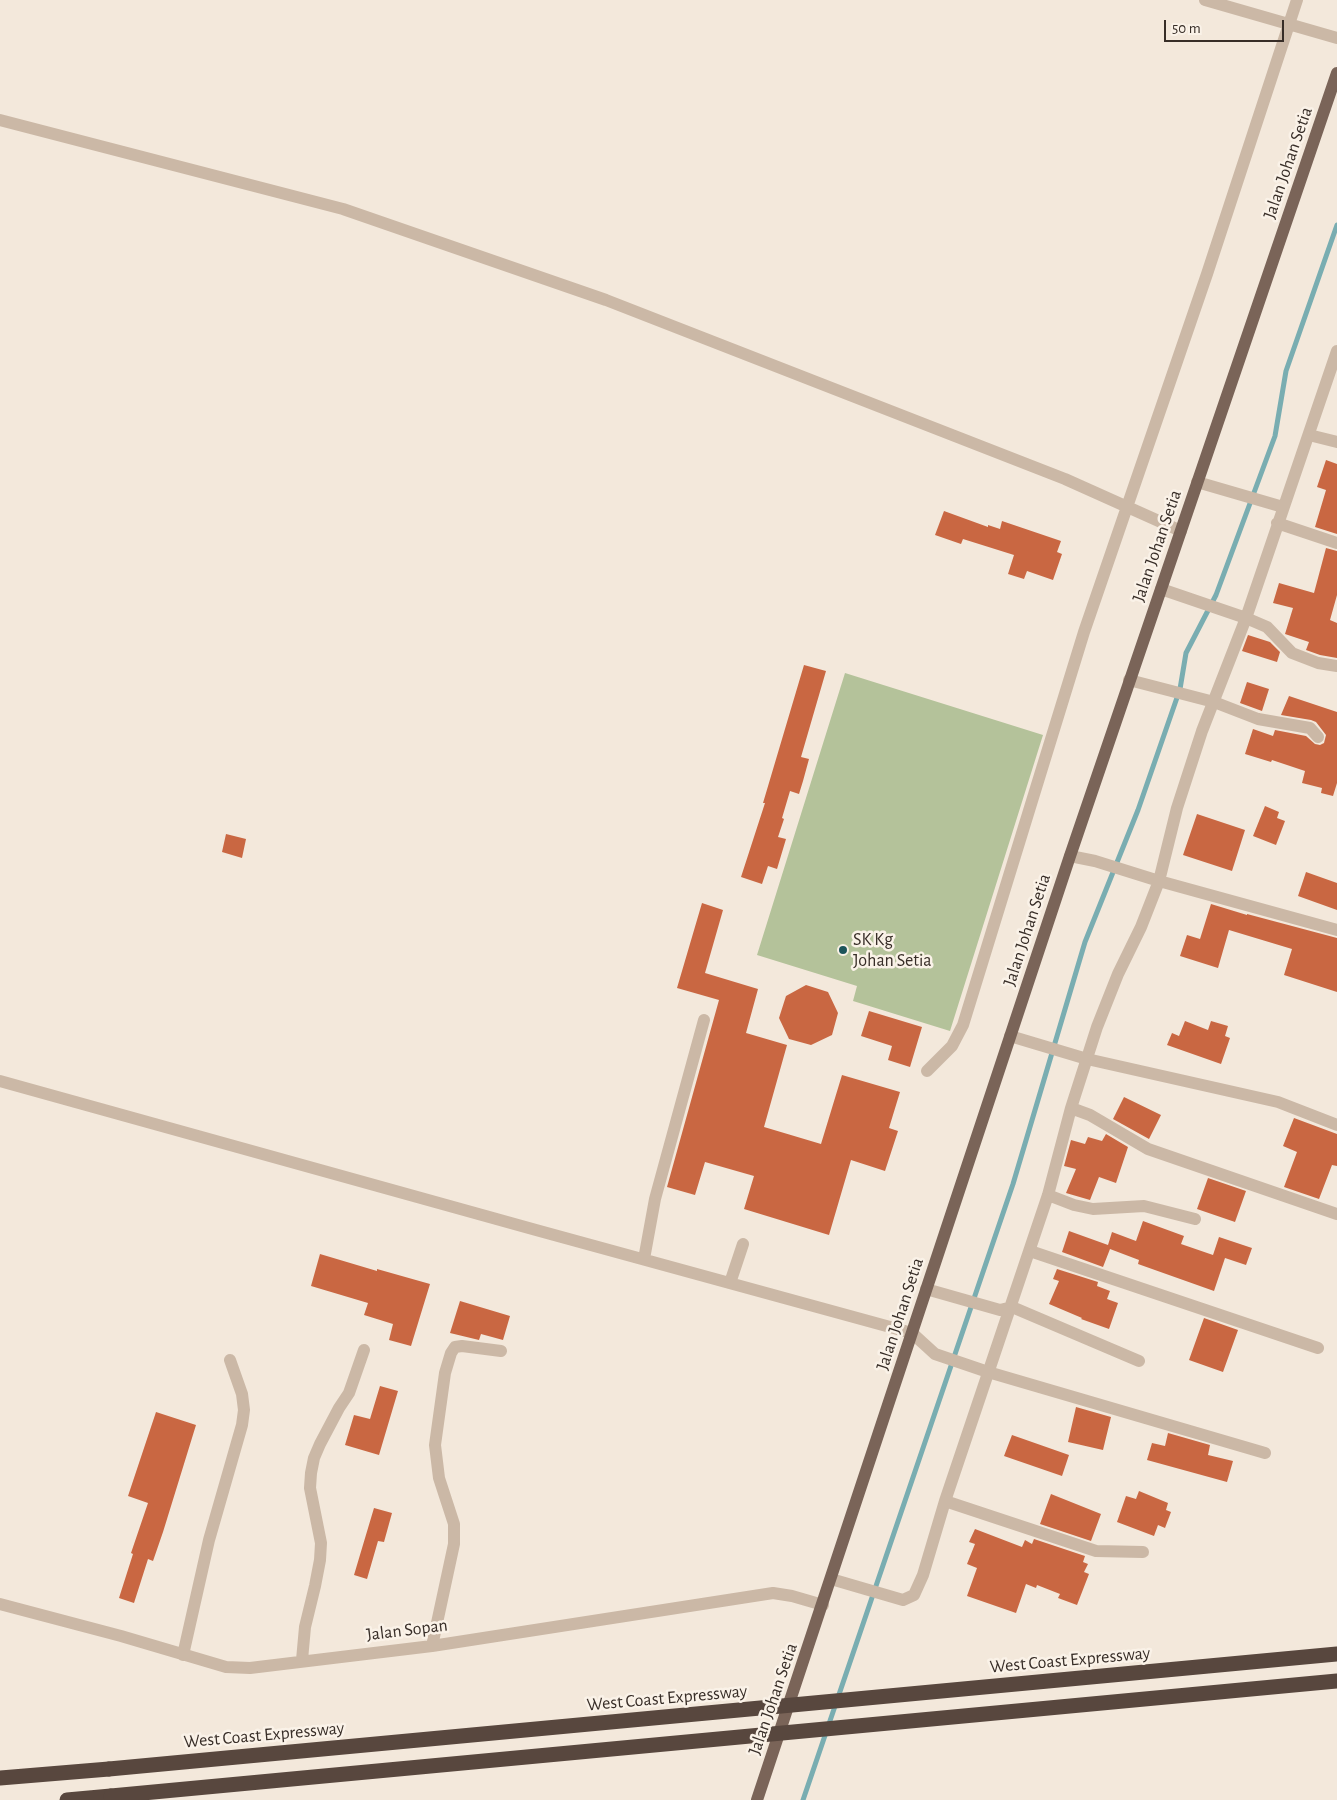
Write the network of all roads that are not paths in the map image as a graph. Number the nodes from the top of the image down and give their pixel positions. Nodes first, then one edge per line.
1 (1205, 0) edge
2 (1297, 0) edge
3 (1289, 25) junction
4 (1337, 38) edge
5 (1337, 73) edge
6 (1335, 88) edge
7 (0, 120) edge
8 (1336, 357) edge
9 (1309, 435) junction
10 (1337, 442) edge
11 (1197, 482) junction
12 (1278, 505) junction
13 (1128, 506) junction
14 (1277, 523) junction
15 (1181, 531) junction
16 (1337, 543) edge
17 (1161, 589) junction
18 (1240, 616) junction
19 (1337, 666) edge
20 (1129, 680) junction
21 (1210, 701) junction
22 (1318, 737) dead end
23 (1070, 856) junction
24 (1154, 879) junction
25 (1337, 930) edge
26 (704, 1020) dead end
27 (1010, 1036) junction
28 (1082, 1057) junction
29 (927, 1072) dead end
30 (0, 1081) edge
31 (1071, 1108) junction
32 (1337, 1125) edge
33 (1048, 1195) junction
34 (1337, 1214) edge
35 (1195, 1219) dead end
36 (743, 1244) dead end
37 (1030, 1251) junction
38 (644, 1259) junction
39 (730, 1283) junction
40 (926, 1289) junction
41 (1006, 1308) junction
42 (912, 1333) junction
43 (1318, 1348) dead end
44 (364, 1350) dead end
45 (501, 1351) dead end
46 (230, 1360) dead end
47 (1139, 1362) dead end
48 (983, 1370) junction
49 (1264, 1453) dead end
50 (945, 1501) junction
51 (1143, 1552) dead end
52 (831, 1579) junction
53 (0, 1604) edge
54 (823, 1605) junction
55 (432, 1646) junction
56 (1337, 1654) edge
57 (183, 1655) junction
58 (302, 1660) junction
59 (1337, 1681) edge
60 (0, 1778) edge
61 (67, 1800) edge
62 (758, 1800) edge

1 - 3 street
2 - 3 street
3 - 4 street
3 - 13 street
5 - 6 main road, Jalan Johan Setia
6 - 11 main road, Jalan Johan Setia
7 - 13 street
8 - 9 street
9 - 10 street
9 - 12 street
11 - 12 street
11 - 15 main road, Jalan Johan Setia
12 - 14 street
13 - 15 street
13 - 29 street
14 - 16 street
14 - 18 street
15 - 17 main road, Jalan Johan Setia
17 - 18 street
17 - 20 main road, Jalan Johan Setia
18 - 19 street
18 - 21 street
20 - 21 street
20 - 23 main road, Jalan Johan Setia
21 - 22 street
21 - 24 street
23 - 24 street
23 - 27 main road, Jalan Johan Setia
24 - 25 street
24 - 28 street
26 - 38 street
27 - 28 street
27 - 40 main road, Jalan Johan Setia
28 - 31 street
28 - 32 street
30 - 38 street
31 - 33 street
31 - 34 street
33 - 35 street
33 - 37 street
36 - 39 street
37 - 41 street
37 - 43 street
38 - 39 street
39 - 42 street
40 - 41 street
40 - 42 main road, Jalan Johan Setia
41 - 47 street
41 - 48 street
42 - 48 street
42 - 52 main road, Jalan Johan Setia
44 - 58 street
45 - 55 street
46 - 57 street
48 - 49 street
48 - 50 street
50 - 51 street
50 - 52 street
52 - 54 main road, Jalan Johan Setia
53 - 57 street, Jalan Sopan
54 - 55 street, Jalan Sopan
54 - 62 main road, Jalan Johan Setia
55 - 58 street, Jalan Sopan
56 - 60 highway, West Coast Expressway, bridge
57 - 58 street, Jalan Sopan
59 - 61 highway, bridge

